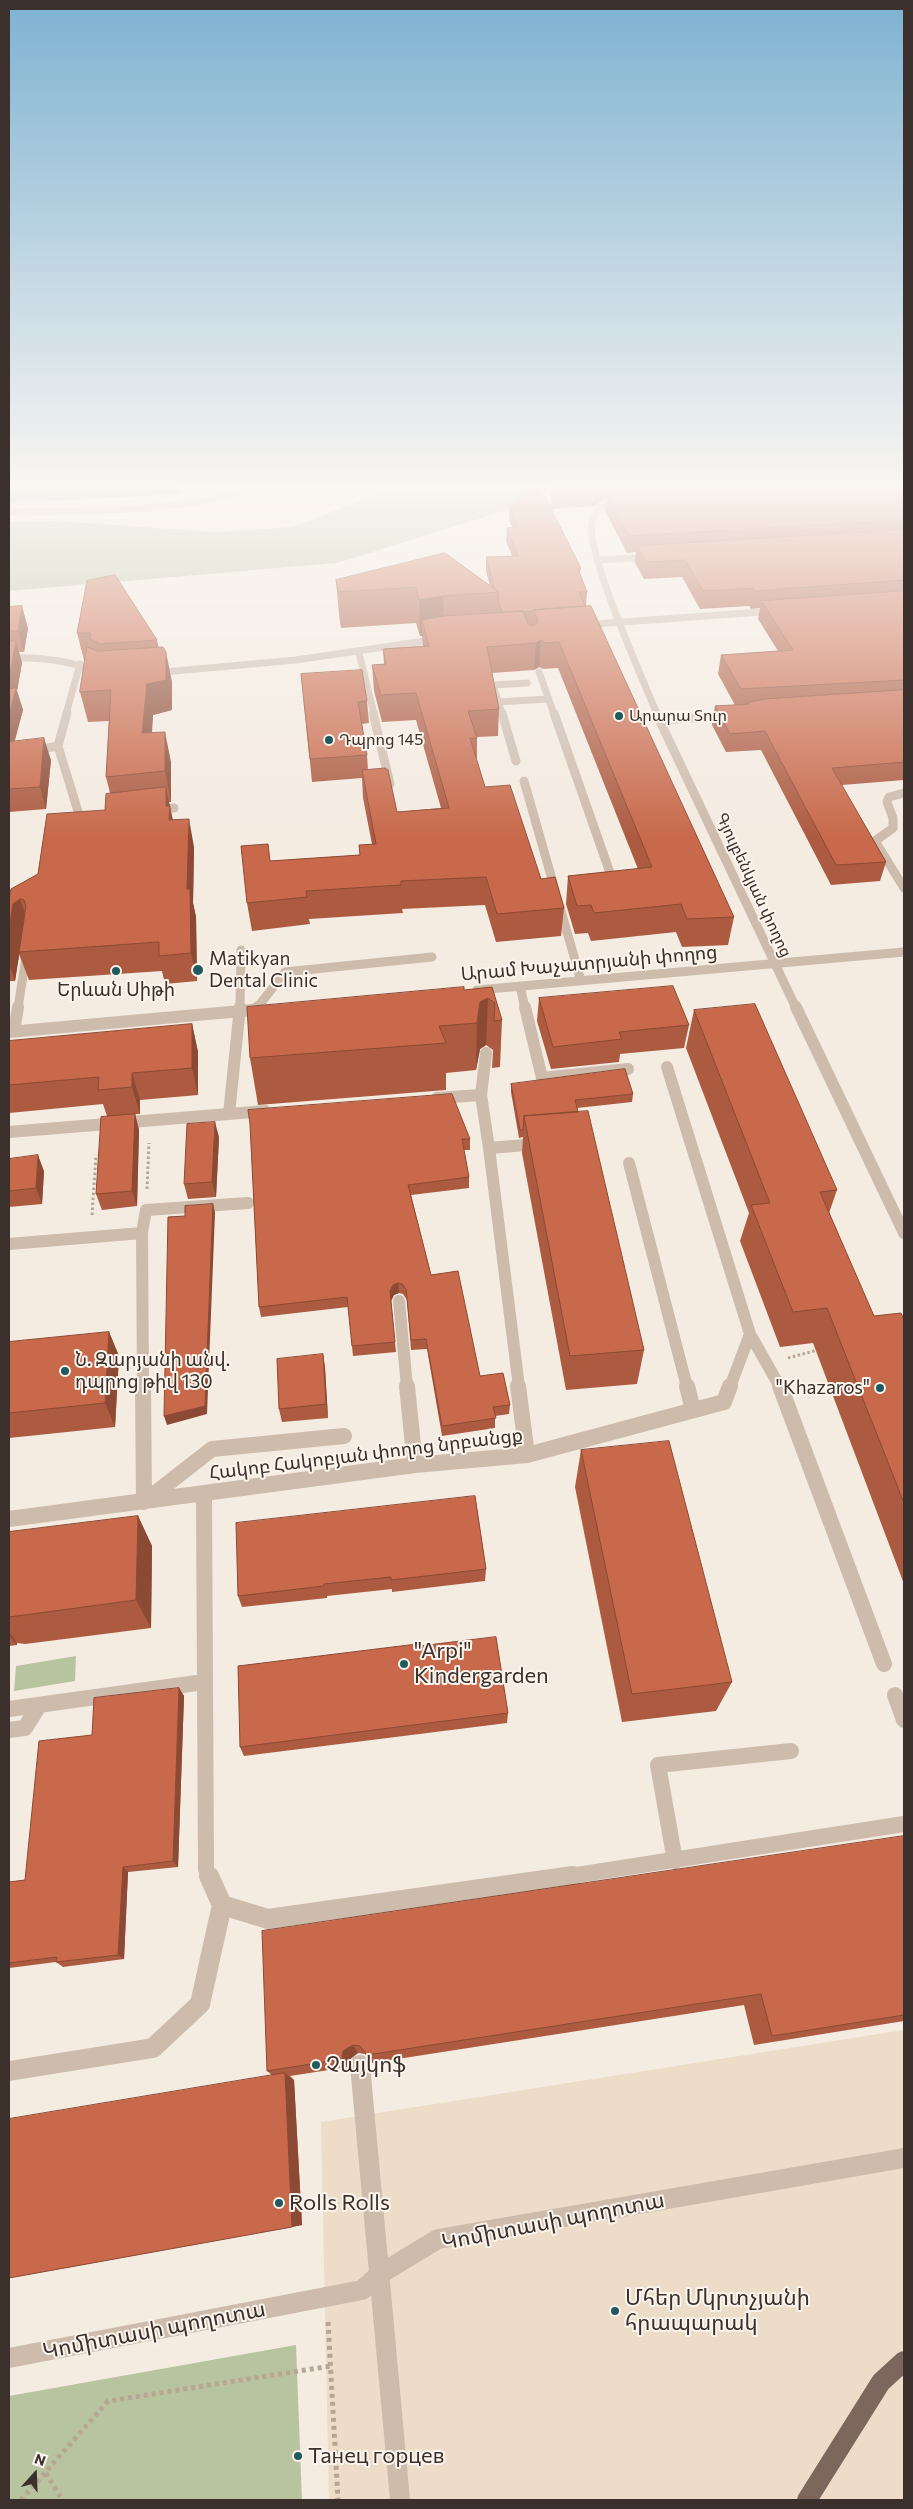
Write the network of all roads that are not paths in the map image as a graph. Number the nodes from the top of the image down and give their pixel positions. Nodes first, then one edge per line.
1 (614, 604) edge
2 (781, 611) edge
3 (620, 622) junction
4 (574, 626) edge
5 (444, 637) edge
6 (358, 653) junction
7 (9, 658) edge
8 (80, 664) junction
9 (539, 672) dead end
10 (145, 674) edge
11 (105, 676) edge
12 (527, 682) dead end
13 (548, 699) junction
14 (498, 702) junction
15 (737, 715) edge
16 (659, 720) junction
17 (58, 746) junction
18 (9, 754) edge
19 (516, 761) dead end
20 (524, 781) dead end
21 (392, 792) edge
22 (904, 793) edge
23 (174, 808) dead end
24 (146, 811) edge
25 (98, 816) edge
26 (901, 876) edge
27 (904, 888) edge
28 (607, 892) edge
29 (28, 942) edge
30 (241, 950) dead end
31 (904, 952) edge
32 (432, 957) dead end
33 (774, 964) junction
34 (581, 981) junction
35 (520, 986) junction
36 (461, 992) edge
37 (275, 1008) edge
38 (255, 1010) junction
39 (240, 1012) junction
40 (11, 1032) edge
41 (486, 1053) dead end
42 (667, 1067) dead end
43 (628, 1069) dead end
44 (481, 1095) junction
45 (423, 1099) edge
46 (278, 1110) edge
47 (229, 1114) junction
48 (9, 1132) edge
49 (553, 1143) edge
50 (489, 1148) junction
51 (630, 1163) dead end
52 (248, 1203) dead end
53 (142, 1233) junction
54 (904, 1233) edge
55 (9, 1244) edge
56 (399, 1301) dead end
57 (750, 1334) junction
58 (693, 1410) junction
59 (344, 1436) dead end
60 (528, 1455) junction
61 (416, 1466) junction
62 (204, 1495) junction
63 (144, 1502) junction
64 (9, 1519) edge
65 (884, 1664) dead end
66 (204, 1682) junction
67 (895, 1695) dead end
68 (38, 1707) junction
69 (9, 1709) edge
70 (904, 1720) edge
71 (9, 1730) edge
72 (791, 1751) dead end
73 (904, 1824) edge
74 (675, 1861) junction
75 (222, 1905) junction
76 (360, 2065) edge
77 (9, 2071) edge
78 (904, 2158) edge
79 (380, 2274) junction
80 (9, 2358) edge
81 (904, 2361) edge
82 (400, 2500) edge
83 (807, 2500) edge

1 - 3 street, Գյուլբենկյան փողոց
2 - 3 street
3 - 4 street
3 - 16 street, Գյուլբենկյան փողոց
5 - 6 street
6 - 10 street
6 - 21 street
7 - 8 street
8 - 11 street
8 - 17 street
9 - 13 street
12 - 14 street
13 - 14 street
13 - 28 street
14 - 19 street
15 - 16 street
16 - 33 street, Գյուլբենկյան փողոց
17 - 18 street
17 - 25 street
20 - 34 street
22 - 26 street
23 - 24 street
26 - 27 street
29 - 40 street
30 - 39 street
31 - 33 street, Արամ Խաչատրյանի փողոց
32 - 38 street
33 - 34 street, Արամ Խաչատրյանի փողոց
33 - 54 street, Գյուլբենկյան փողոց
34 - 35 street, Արամ Խաչատրյանի փողոց
35 - 36 street, Արամ Խաչատրյանի փողոց
35 - 43 street
37 - 38 street
38 - 39 street
39 - 40 street
39 - 47 street
41 - 44 street
42 - 57 street
44 - 45 street
44 - 50 street
46 - 47 street
47 - 48 street
49 - 50 street
50 - 60 street
51 - 58 street
52 - 53 street
53 - 55 street
53 - 63 street
56 - 61 street
57 - 58 street, Հակոբ Հակոբյան փողոց նրբանցք
57 - 65 street
58 - 60 street, Հակոբ Հակոբյան փողոց նրբանցք
59 - 63 street
60 - 61 street, Հակոբ Հակոբյան փողոց նրբանցք
61 - 62 street, Հակոբ Հակոբյան փողոց նրբանցք
62 - 63 street, Հակոբ Հակոբյան փողոց նրբանցք
62 - 66 street
63 - 64 street, Հակոբ Հակոբյան փողոց նրբանցք
66 - 68 street
66 - 75 street
67 - 70 street
68 - 69 street
68 - 71 street
72 - 74 street
73 - 74 street
74 - 75 street
75 - 77 street
76 - 79 street
78 - 79 street, Կոմիտասի պողոտա
79 - 80 street, Կոմիտասի պողոտա
79 - 82 street
81 - 83 main road

